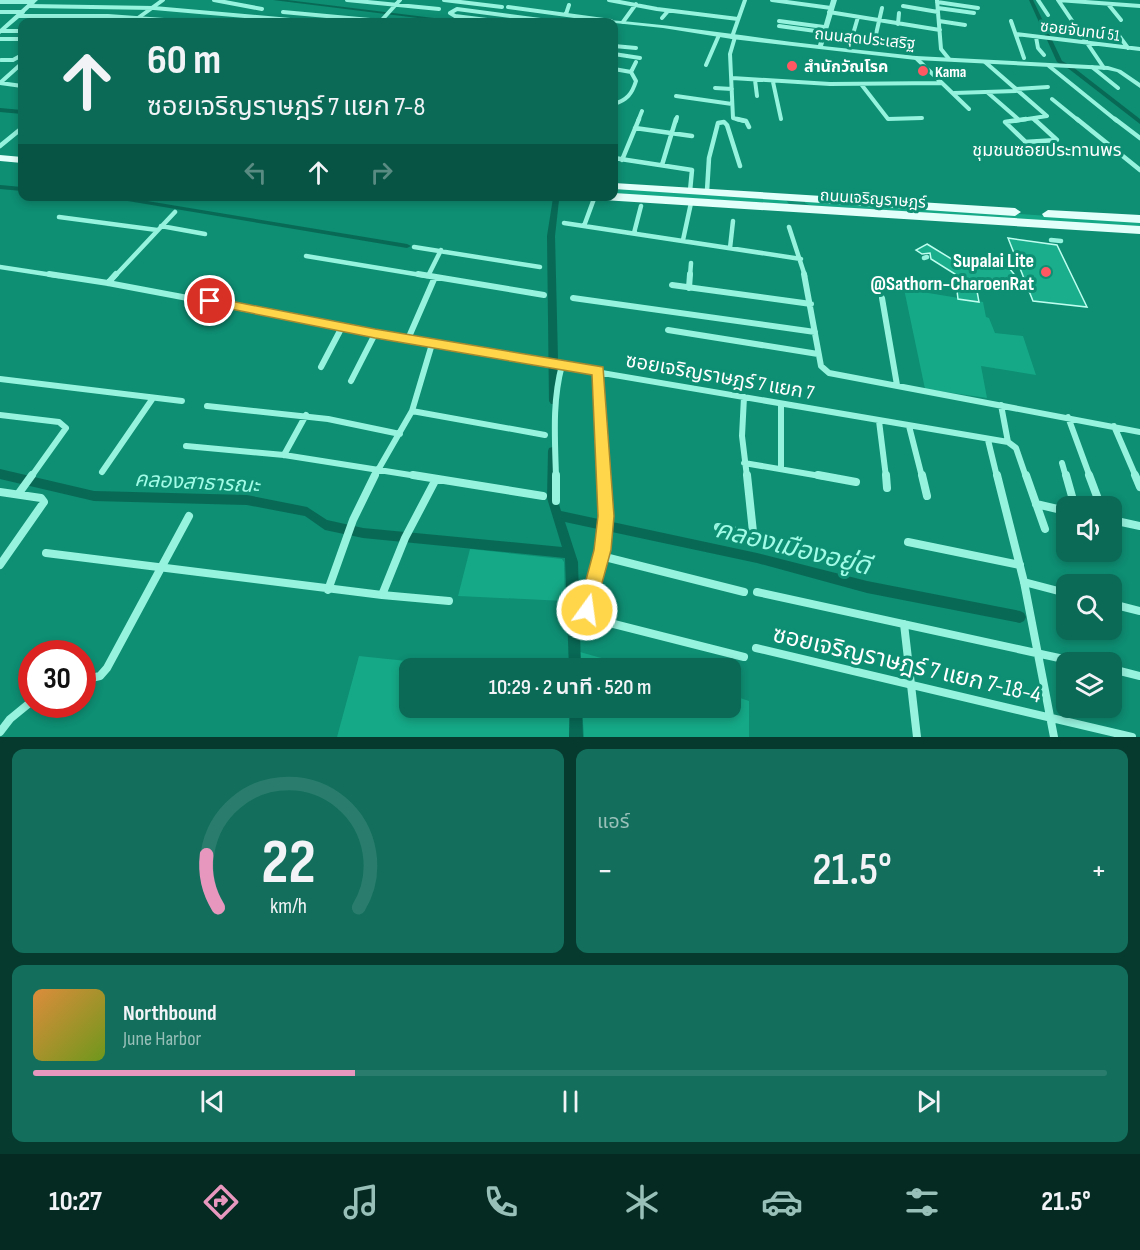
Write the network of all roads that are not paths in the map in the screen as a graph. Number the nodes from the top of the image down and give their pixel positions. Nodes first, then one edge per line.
1 (163, 0) edge
2 (214, 0) edge
3 (347, 0) edge
4 (400, 0) edge
5 (444, 0) edge
6 (609, 0) edge
7 (745, 0) edge
8 (772, 0) edge
9 (834, 0) edge
10 (929, 0) edge
11 (1038, 0) edge
12 (1056, 0) edge
13 (1122, 0) edge
14 (14, 1) edge
15 (469, 1) edge
16 (662, 1) edge
17 (937, 1) edge
18 (1091, 1) edge
19 (1134, 1) edge
20 (0, 2) edge
21 (226, 2) junction
22 (32, 3) edge
23 (636, 4) junction
24 (1108, 4) junction
25 (395, 5) junction
26 (569, 5) dead end
27 (1140, 5) edge
28 (903, 6) dead end
29 (216, 7) dead end
30 (502, 7) dead end
31 (153, 8) junction
32 (253, 8) junction
33 (508, 8) dead end
34 (882, 8) dead end
35 (978, 8) dead end
36 (262, 9) dead end
37 (439, 9) dead end
38 (657, 9) junction
39 (670, 9) junction
40 (830, 10) junction
41 (863, 10) dead end
42 (938, 10) junction
43 (0, 12) edge
44 (283, 12) dead end
45 (899, 13) dead end
46 (974, 13) dead end
47 (21, 14) junction
48 (566, 14) junction
49 (1048, 15) dead end
50 (96, 16) junction
51 (244, 17) junction
52 (859, 17) junction
53 (93, 18) edge
54 (138, 18) joint
55 (258, 18) edge
56 (341, 18) edge
57 (383, 18) edge
58 (471, 18) edge
59 (536, 18) edge
60 (588, 18) edge
61 (662, 18) dead end
62 (738, 19) junction
63 (1121, 20) dead end
64 (878, 21) junction
65 (939, 21) junction
66 (1011, 21) dead end
67 (618, 22) edge
68 (623, 22) junction
69 (779, 24) dead end
70 (898, 24) junction
71 (965, 25) dead end
72 (824, 30) junction
73 (940, 30) junction
74 (18, 31) edge
75 (1, 32) edge
76 (1117, 33) dead end
77 (1016, 34) junction
78 (719, 35) junction
79 (734, 37) junction
80 (1036, 37) junction
81 (0, 39) edge
82 (18, 39) edge
83 (851, 41) dead end
84 (874, 43) dead end
85 (1087, 44) junction
86 (618, 46) edge
87 (820, 47) junction
88 (636, 48) dead end
89 (1128, 48) junction
90 (1140, 49) edge
91 (618, 55) edge
92 (1044, 55) dead end
93 (18, 58) edge
94 (916, 58) junction
95 (1024, 58) dead end
96 (949, 59) junction
97 (1, 60) edge
98 (985, 62) junction
99 (706, 65) dead end
100 (18, 66) edge
101 (1049, 66) junction
102 (1092, 67) junction
103 (1104, 68) junction
104 (618, 70) edge
105 (632, 72) junction
106 (732, 78) junction
107 (755, 80) junction
108 (773, 82) junction
109 (942, 82) junction
110 (0, 83) edge
111 (861, 84) junction
112 (18, 85) edge
113 (1140, 86) edge
114 (1048, 87) dead end
115 (714, 88) dead end
116 (1118, 88) dead end
117 (732, 89) junction
118 (1016, 90) junction
119 (987, 91) junction
120 (954, 93) junction
121 (676, 96) dead end
122 (757, 96) dead end
123 (1052, 99) dead end
124 (618, 103) edge
125 (732, 104) junction
126 (969, 110) dead end
127 (642, 111) dead end
128 (677, 117) dead end
129 (922, 118) dead end
130 (781, 119) dead end
131 (1018, 119) junction
132 (1034, 119) junction
133 (749, 127) dead end
134 (635, 128) junction
135 (18, 131) edge
136 (672, 133) junction
137 (692, 136) dead end
138 (1140, 138) edge
139 (1025, 142) junction
140 (0, 146) edge
141 (1034, 150) dead end
142 (0, 158) edge
143 (618, 159) edge
144 (18, 160) edge
145 (622, 160) junction
146 (662, 165) junction
147 (740, 166) dead end
148 (0, 169) edge
149 (18, 170) edge
150 (1140, 170) edge
151 (618, 187) edge
152 (707, 191) junction
153 (618, 196) edge
154 (691, 197) junction
155 (593, 201) edge
156 (800, 204) junction
157 (641, 206) dead end
158 (175, 212) dead end
159 (59, 217) dead end
160 (1140, 219) edge
161 (733, 221) dead end
162 (564, 224) dead end
163 (585, 226) junction
164 (789, 227) dead end
165 (159, 228) junction
166 (1140, 230) edge
167 (634, 233) junction
168 (205, 234) dead end
169 (683, 240) junction
170 (1051, 240) dead end
171 (1061, 241) dead end
172 (414, 247) dead end
173 (730, 248) junction
174 (441, 250) junction
175 (306, 256) dead end
176 (801, 259) junction
177 (691, 263) dead end
178 (0, 267) edge
179 (540, 267) dead end
180 (428, 276) junction
181 (435, 277) junction
182 (108, 283) junction
183 (672, 285) dead end
184 (688, 288) junction
185 (544, 295) dead end
186 (573, 298) dead end
187 (882, 298) dead end
188 (811, 304) junction
189 (342, 327) junction
190 (668, 330) dead end
191 (815, 333) junction
192 (375, 334) junction
193 (408, 339) junction
194 (432, 344) junction
195 (818, 354) junction
196 (560, 365) junction
197 (321, 367) dead end
198 (599, 371) junction
199 (0, 379) edge
200 (351, 381) dead end
201 (897, 385) junction
202 (153, 398) junction
203 (744, 398) junction
204 (183, 401) dead end
205 (781, 404) junction
206 (1000, 405) junction
207 (207, 406) dead end
208 (412, 411) junction
209 (0, 415) edge
210 (306, 415) junction
211 (1068, 417) junction
212 (879, 421) junction
213 (909, 426) junction
214 (1114, 426) junction
215 (1140, 432) edge
216 (400, 434) junction
217 (545, 435) dead end
218 (988, 440) junction
219 (1008, 442) junction
220 (186, 446) dead end
221 (284, 455) junction
222 (744, 463) junction
223 (1062, 463) dead end
224 (782, 469) junction
225 (377, 471) junction
226 (102, 472) dead end
227 (436, 479) junction
228 (856, 482) dead end
229 (1140, 487) edge
230 (887, 488) dead end
231 (20, 491) junction
232 (0, 492) edge
233 (543, 496) dead end
234 (927, 496) dead end
235 (1072, 496) edge
236 (1097, 496) edge
237 (556, 501) dead end
238 (1036, 504) junction
239 (1056, 509) edge
240 (189, 516) dead end
241 (1122, 522) edge
242 (1140, 526) edge
243 (718, 527) dead end
244 (1045, 529) dead end
245 (908, 542) dead end
246 (46, 554) dead end
247 (601, 556) junction
248 (0, 565) edge
249 (1020, 565) junction
250 (161, 568) junction
251 (1024, 582) junction
252 (328, 590) junction
253 (1056, 590) edge
254 (744, 592) dead end
255 (757, 592) dead end
256 (382, 595) junction
257 (449, 601) dead end
258 (1122, 606) edge
259 (1140, 611) edge
260 (904, 624) junction
261 (756, 648) dead end
262 (1035, 653) junction
263 (744, 657) dead end
264 (1056, 657) edge
265 (1122, 672) edge
266 (1140, 676) edge
267 (96, 677) edge
268 (911, 685) junction
269 (18, 712) edge
270 (1050, 717) junction
271 (0, 732) edge
272 (917, 737) edge
273 (1054, 737) edge
274 (1132, 737) edge

1 - 31 street
2 - 21 street
3 - 25 street
4 - 25 street
5 - 15 street
6 - 23 street
7 - 62 street
8 - 40 street
9 - 40 street
10 - 17 street
11 - 49 street
12 - 18 street
12 - 85 street
13 - 19 street
14 - 20 street
14 - 22 street
15 - 30 street
16 - 38 street
17 - 35 street
17 - 42 street
18 - 24 street
19 - 27 street
21 - 29 street
21 - 32 street
22 - 31 street
22 - 47 street
23 - 38 street
23 - 68 street
24 - 27 street
24 - 63 street
25 - 37 street
25 - 57 street
26 - 48 street
28 - 42 street
31 - 51 street
31 - 54 street
32 - 36 street
32 - 51 street
33 - 48 street
34 - 64 street
38 - 39 street
39 - 61 street
39 - 62 street
40 - 52 street
40 - 72 street
41 - 52 street
42 - 46 street
42 - 65 street
43 - 47 street
44 - 56 street
45 - 70 street
47 - 50 street
47 - 75 street
48 - 60 street
50 - 53 street
50 - 54 street
51 - 55 street
52 - 64 street
52 - 83 street
58 - 59 street
62 - 79 street
64 - 70 street
64 - 84 street
65 - 71 street
65 - 73 street
66 - 77 street
67 - 68 street, ถนนสุดประเสริฐ
68 - 78 street, ถนนสุดประเสริฐ
69 - 72 street
70 - 73 street
72 - 87 street
73 - 96 street
74 - 75 street
76 - 89 street
77 - 80 street, ซอยจันทน์ 51
77 - 95 street
78 - 79 street, ถนนสุดประเสริฐ
78 - 99 street
79 - 87 street, ถนนสุดประเสริฐ
79 - 106 street
80 - 85 street, ซอยจันทน์ 51
80 - 92 street
81 - 82 street
85 - 89 street, ซอยจันทน์ 51
85 - 103 street
86 - 88 street
87 - 94 street, ถนนสุดประเสริฐ
89 - 90 street, ซอยจันทน์ 51
91 - 105 street
93 - 97 street
94 - 96 street, ถนนสุดประเสริฐ
94 - 109 street
96 - 98 street, ถนนสุดประเสริฐ
98 - 101 street, ถนนสุดประเสริฐ
98 - 118 street
100 - 110 street
101 - 102 street, ถนนสุดประเสริฐ
101 - 138 street
102 - 103 street, ถนนสุดประเสริฐ
102 - 116 street
103 - 113 street, ถนนสุดประเสริฐ
104 - 105 street
105 - 124 street
106 - 107 street
106 - 117 street
107 - 108 street
107 - 122 street
108 - 111 street
108 - 130 street
109 - 111 street
109 - 120 street
110 - 112 street
111 - 129 street
114 - 118 street
115 - 117 street
117 - 125 street
118 - 119 street
118 - 132 street
119 - 120 street
119 - 131 street
120 - 126 street
121 - 125 street
123 - 150 street
125 - 133 street
127 - 134 street
128 - 136 street
131 - 132 street
131 - 139 street
132 - 139 street
134 - 136 street
134 - 145 street
135 - 140 street
136 - 137 street
136 - 146 street
139 - 141 street
142 - 144 main road
143 - 145 street
145 - 146 street
146 - 154 street
147 - 152 street
148 - 149 main road
151 - 154 main road, ถนนเจริญราษฎร์
152 - 154 main road, ถนนเจริญราษฎร์
152 - 156 main road, ถนนเจริญราษฎร์
153 - 154 main road, ถนนเจริญราษฎร์
154 - 156 main road, ถนนเจริญราษฎร์
154 - 169 street
155 - 163 street
156 - 160 main road, ถนนเจริญราษฎร์
156 - 166 main road, ถนนเจริญราษฎร์
157 - 167 street
158 - 165 street
159 - 165 street
161 - 173 street
162 - 163 street
163 - 167 street
164 - 176 street, ซอยเจริญราษฎร์ 7 แยก 7
165 - 168 street
165 - 182 street
167 - 169 street
169 - 173 street
170 - 171 street
172 - 174 street
173 - 176 street
174 - 179 street
174 - 180 street
175 - 180 street
176 - 188 street, ซอยเจริญราษฎร์ 7 แยก 7
177 - 184 street
178 - 182 street, ซอยเจริญราษฎร์ 7 แยก 7
180 - 181 street
181 - 185 street
181 - 193 street
182 - 189 street, ซอยเจริญราษฎร์ 7 แยก 7
183 - 184 street
184 - 188 street
186 - 191 street
187 - 201 street
188 - 191 street, ซอยเจริญราษฎร์ 7 แยก 7
189 - 192 street, ซอยเจริญราษฎร์ 7 แยก 7
189 - 197 street
190 - 195 street
191 - 195 street, ซอยเจริญราษฎร์ 7 แยก 7
192 - 193 street, ซอยเจริญราษฎร์ 7 แยก 7
192 - 200 street
193 - 194 street, ซอยเจริญราษฎร์ 7 แยก 7
194 - 196 street, ซอยเจริญราษฎร์ 7 แยก 7
194 - 208 street
195 - 201 street, ซอยเจริญราษฎร์ 7 แยก 7
196 - 198 street, ซอยเจริญราษฎร์ 7 แยก 7
196 - 237 street
198 - 203 street, ซอยเจริญราษฎร์ 7 แยก 7
198 - 247 street
199 - 202 street
201 - 206 street, ซอยเจริญราษฎร์ 7 แยก 7
202 - 204 street
202 - 226 street
203 - 205 street, ซอยเจริญราษฎร์ 7 แยก 7
203 - 222 street
205 - 212 street, ซอยเจริญราษฎร์ 7 แยก 7
205 - 224 street
206 - 211 street, ซอยเจริญราษฎร์ 7 แยก 7
206 - 219 street
207 - 210 street
208 - 216 street
208 - 217 street
209 - 231 street
210 - 216 street
210 - 221 street
211 - 214 street, ซอยเจริญราษฎร์ 7 แยก 7
211 - 236 street
212 - 213 street, ซอยเจริญราษฎร์ 7 แยก 7
212 - 230 street
213 - 218 street, ซอยเจริญราษฎร์ 7 แยก 7
213 - 234 street
214 - 215 street, ซอยเจริญราษฎร์ 7 แยก 7
214 - 229 street
216 - 225 street
218 - 219 street, ซอยเจริญราษฎร์ 7 แยก 7
218 - 249 street
219 - 238 street
220 - 221 street
221 - 225 street
222 - 224 street
222 - 243 street
223 - 235 street
224 - 228 street
225 - 227 street
225 - 252 street
227 - 233 street
227 - 256 street
231 - 232 street
231 - 248 street
238 - 239 street
238 - 244 street
240 - 250 street
241 - 242 street
245 - 249 street
246 - 250 street
247 - 254 street
247 - 263 street
249 - 251 street
250 - 252 street
250 - 267 street
251 - 253 street
251 - 262 street
252 - 256 street
255 - 260 street
256 - 257 street
258 - 259 street
260 - 262 street
260 - 268 street
261 - 268 street, ซอยเจริญราษฎร์ 7 แยก 7-18-4
262 - 264 street
262 - 270 street
265 - 266 street
268 - 270 street, ซอยเจริญราษฎร์ 7 แยก 7-18-4
268 - 272 street
269 - 271 street
270 - 273 street
270 - 274 street, ซอยเจริญราษฎร์ 7 แยก 7-18-4

